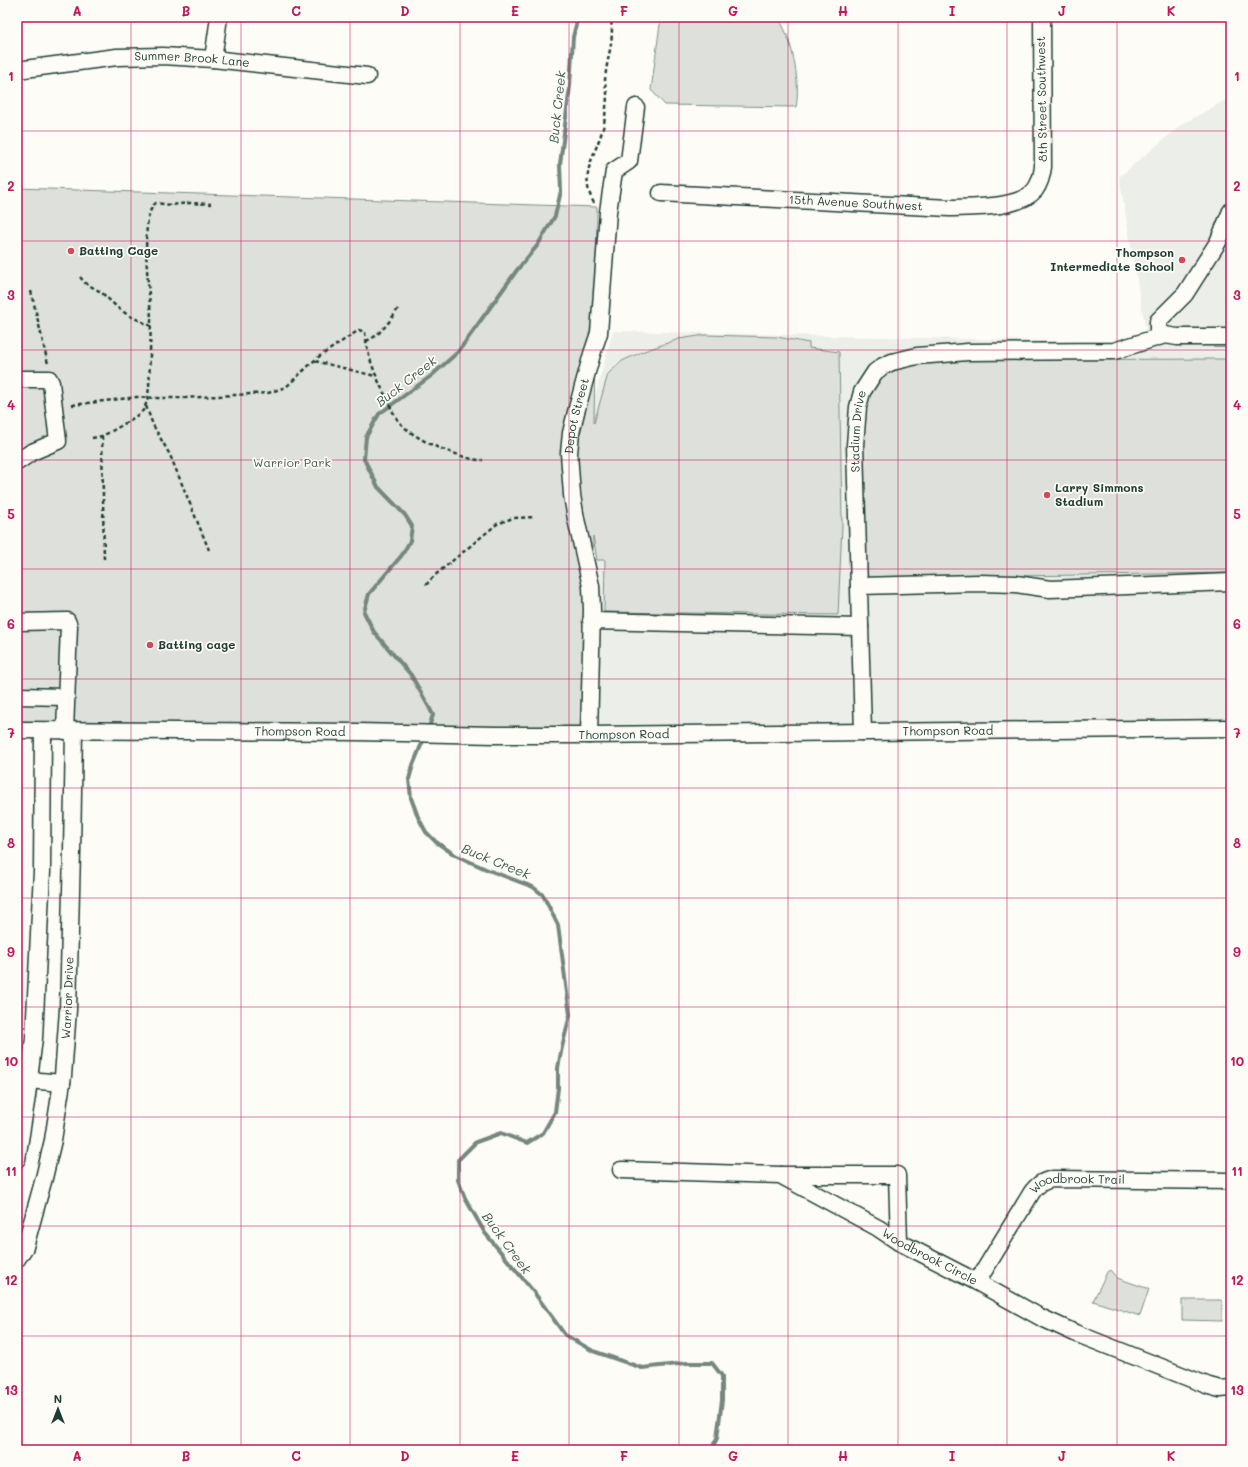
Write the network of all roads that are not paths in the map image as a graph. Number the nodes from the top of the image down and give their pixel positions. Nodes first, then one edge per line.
1 (219, 17) edge
2 (1042, 17) edge
3 (213, 59) junction
4 (17, 70) edge
5 (367, 76) dead end
6 (636, 107) dead end
7 (1040, 180) joint
8 (661, 194) dead end
9 (1231, 211) edge
10 (1165, 334) junction
11 (1231, 337) edge
12 (17, 379) edge
13 (17, 462) edge
14 (1231, 582) edge
15 (859, 586) junction
16 (592, 620) junction
17 (17, 622) edge
18 (860, 627) junction
19 (17, 696) edge
20 (66, 697) junction
21 (1231, 728) edge
22 (17, 730) edge
23 (43, 731) junction
24 (69, 731) junction
25 (863, 732) junction
26 (589, 735) junction
27 (23, 1080) edge
28 (62, 1083) junction
29 (17, 1159) edge
30 (621, 1170) dead end
31 (780, 1175) junction
32 (1231, 1181) edge
33 (899, 1242) junction
34 (17, 1259) edge
35 (977, 1282) junction
36 (1231, 1388) edge

1 - 3 street
2 - 7 street, 8th Street Southwest
3 - 4 street, Summer Brook Lane
3 - 5 street, Summer Brook Lane
6 - 16 street, Depot Street
7 - 8 street, 15th Avenue Southwest
9 - 10 street
10 - 11 street
10 - 15 street, Stadium Drive
12 - 13 street
14 - 15 street
15 - 18 street, Stadium Drive
16 - 18 street
16 - 26 street, Depot Street
17 - 20 street, Warrior Drive
18 - 25 street, Stadium Drive
19 - 20 street
20 - 24 street, Warrior Drive
21 - 25 street, Thompson Road
22 - 23 street, Thompson Road
23 - 24 street, Thompson Road
23 - 27 street
24 - 26 street, Thompson Road
24 - 28 street, Warrior Drive
25 - 26 street, Thompson Road
27 - 28 street
27 - 29 street
28 - 34 street, Warrior Drive
30 - 31 street, Woodbrook Circle
31 - 33 street, Woodbrook Circle
31 - 33 street
32 - 35 street, Woodbrook Trail
33 - 35 street, Woodbrook Circle
35 - 36 street, Woodbrook Circle

